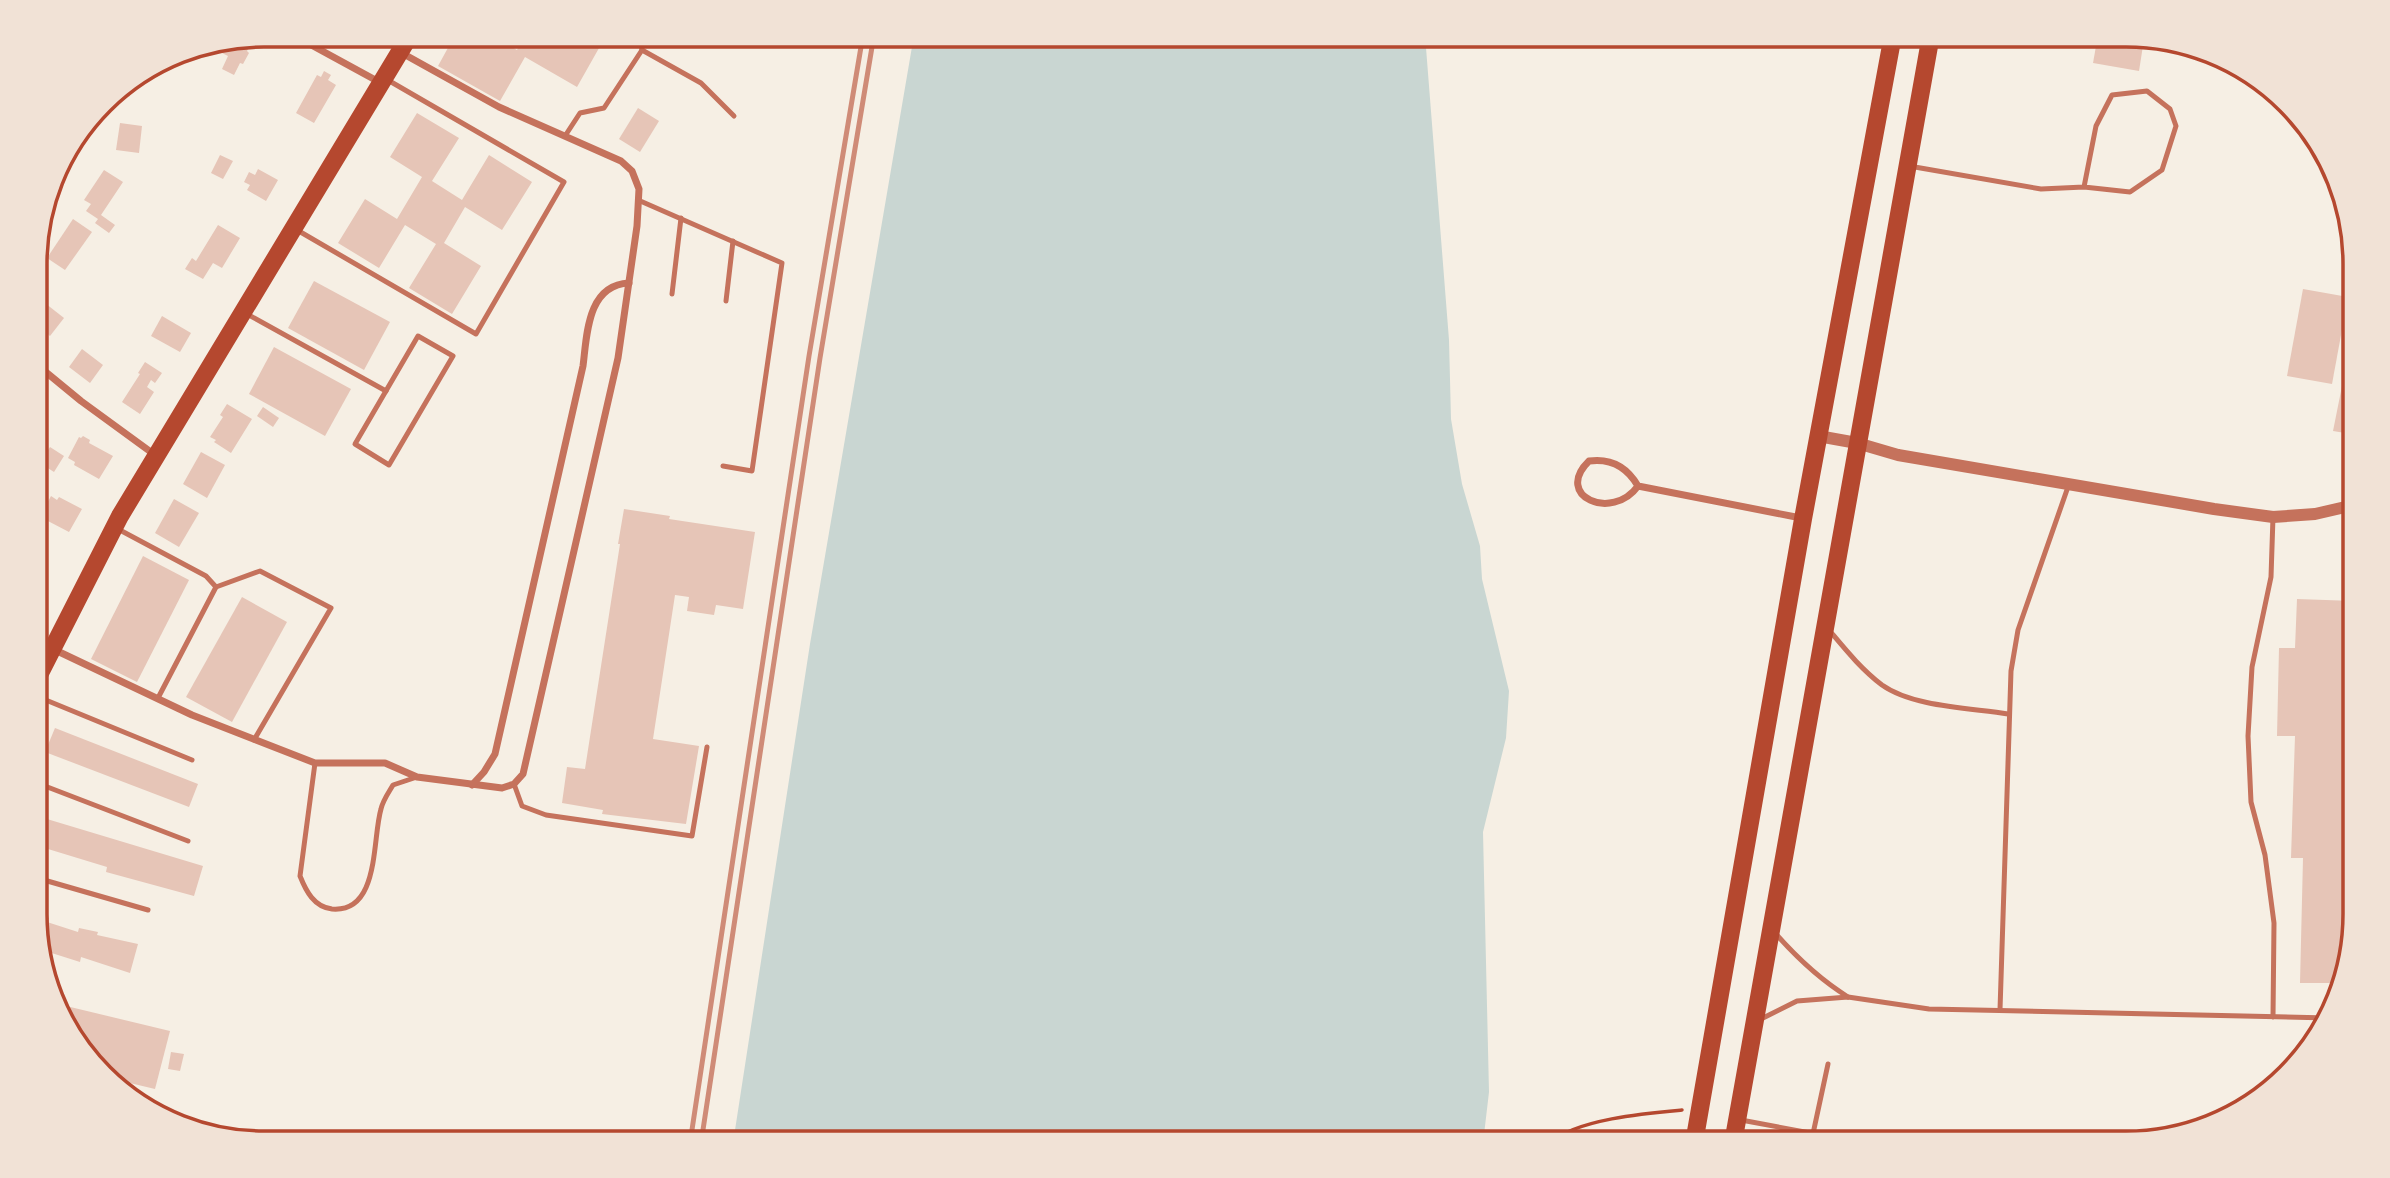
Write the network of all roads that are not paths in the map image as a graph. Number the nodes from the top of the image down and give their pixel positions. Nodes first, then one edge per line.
1 (316, 47) edge
2 (403, 47) edge
3 (642, 47) edge
4 (1891, 47) edge
5 (1929, 47) edge
6 (642, 50) junction
7 (400, 52) junction
8 (382, 81) junction
9 (734, 116) dead end
10 (565, 136) junction
11 (1906, 165) junction
12 (2084, 187) junction
13 (638, 200) junction
14 (681, 218) junction
15 (294, 228) junction
16 (733, 241) junction
17 (628, 283) junction
18 (672, 294) dead end
19 (726, 300) dead end
20 (244, 312) junction
21 (48, 374) edge
22 (387, 390) junction
23 (1818, 436) junction
24 (1857, 443) junction
25 (157, 456) junction
26 (723, 466) dead end
27 (2069, 482) junction
28 (1638, 485) junction
29 (2343, 508) edge
30 (2273, 517) junction
31 (1803, 519) junction
32 (114, 527) junction
33 (216, 587) junction
34 (1826, 626) junction
35 (52, 649) junction
36 (47, 658) edge
37 (158, 698) junction
38 (47, 701) edge
39 (2008, 714) junction
40 (254, 740) junction
41 (707, 747) dead end
42 (192, 760) dead end
43 (315, 763) junction
44 (417, 776) junction
45 (514, 784) junction
46 (472, 785) junction
47 (47, 787) edge
48 (188, 841) dead end
49 (47, 881) edge
50 (148, 909) dead end
51 (1772, 929) junction
52 (1848, 997) junction
53 (2000, 1010) junction
54 (2273, 1017) junction
55 (2315, 1018) edge
56 (1755, 1022) junction
57 (1828, 1064) dead end
58 (1738, 1119) junction
59 (1696, 1130) edge
60 (1736, 1130) edge
61 (1798, 1130) edge
62 (1814, 1130) edge

1 - 8 street
2 - 7 main road
3 - 6 lane
4 - 23 main road
5 - 11 main road
6 - 9 lane
6 - 10 lane
7 - 8 main road
7 - 10 street
8 - 15 main road
8 - 15 lane
10 - 13 street
11 - 12 lane
11 - 24 main road
12 - 12 lane
13 - 14 lane
13 - 17 street
14 - 16 lane
14 - 18 lane
15 - 20 main road
16 - 19 lane
16 - 26 lane
17 - 45 street
17 - 46 street
20 - 22 lane
20 - 25 main road
21 - 25 street
22 - 22 lane
23 - 24 street
23 - 31 main road
24 - 27 street
24 - 34 main road
25 - 32 main road
27 - 30 street
27 - 39 lane
28 - 28 street
28 - 31 street
29 - 30 street
30 - 54 lane
31 - 59 main road
32 - 33 lane
32 - 35 main road
33 - 37 lane
33 - 40 lane
34 - 39 lane
34 - 51 main road
35 - 36 main road
35 - 37 street
37 - 40 street
38 - 42 lane
39 - 53 lane
40 - 43 street
41 - 45 lane
43 - 44 street
43 - 44 lane
44 - 46 street
45 - 46 street
47 - 48 lane
49 - 50 lane
51 - 52 lane
51 - 56 main road
52 - 53 lane
52 - 56 lane
53 - 54 lane
54 - 55 lane
56 - 58 main road
57 - 62 lane
58 - 60 main road
58 - 61 lane

